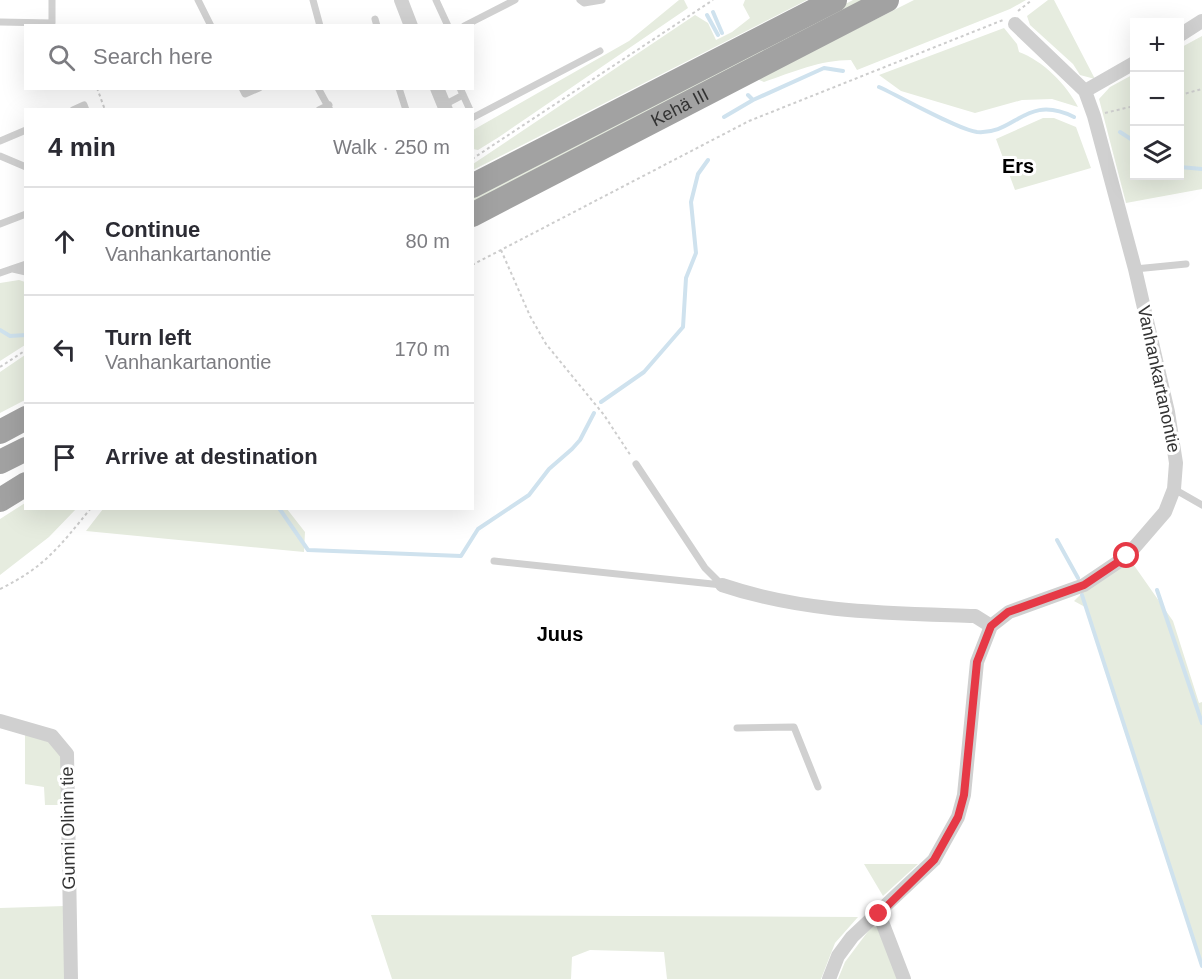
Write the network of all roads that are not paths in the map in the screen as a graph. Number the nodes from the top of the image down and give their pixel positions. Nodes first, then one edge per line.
1 (52, 0) edge
2 (198, 0) edge
3 (313, 0) edge
4 (400, 0) edge
5 (515, 0) edge
6 (580, 0) edge
7 (602, 0) edge
8 (835, 0) edge
9 (887, 0) edge
10 (440, 1) edge
11 (1013, 18) road end
12 (1202, 21) edge
13 (0, 22) edge
14 (210, 24) edge
15 (319, 24) edge
16 (410, 24) edge
17 (447, 24) edge
18 (468, 24) edge
19 (1184, 32) edge
20 (600, 51) dead end
21 (1130, 65) edge
22 (320, 90) edge
23 (326, 90) edge
24 (400, 90) edge
25 (438, 90) edge
26 (462, 92) edge
27 (1085, 92) junction
28 (325, 97) junction
29 (329, 107) edge
30 (445, 107) edge
31 (405, 108) edge
32 (469, 108) edge
33 (474, 116) edge
34 (24, 131) edge
35 (0, 141) edge
36 (0, 156) edge
37 (24, 166) edge
38 (474, 185) edge
39 (24, 214) edge
40 (474, 214) edge
41 (0, 224) edge
42 (1186, 264) dead end
43 (24, 265) edge
44 (13, 269) junction
45 (1135, 269) junction
46 (24, 272) edge
47 (0, 273) edge
48 (24, 419) edge
49 (0, 432) edge
50 (24, 450) edge
51 (0, 462) edge
52 (636, 464) road end
53 (24, 485) edge
54 (1174, 489) junction
55 (0, 500) edge
56 (1202, 505) edge
57 (494, 561) dead end
58 (722, 585) junction
59 (991, 626) junction
60 (0, 722) edge
61 (737, 728) dead end
62 (818, 787) dead end
63 (879, 914) junction
64 (71, 979) edge
65 (829, 979) edge
66 (904, 979) edge

1 - 13 lane
2 - 14 lane
3 - 15 lane
4 - 16 street
5 - 18 lane
6 - 7 lane
8 - 38 highway, Kehä III
9 - 40 highway, Kehä III
10 - 17 lane
11 - 27 street, Vanhankartanontie
12 - 19 street
20 - 33 lane
21 - 27 street
22 - 28 lane
23 - 28 lane
24 - 31 lane
25 - 30 street
26 - 30 lane
26 - 32 lane
27 - 45 street, Vanhankartanontie
28 - 29 lane
34 - 35 lane
36 - 37 lane
39 - 41 lane
42 - 45 lane
43 - 44 lane
44 - 46 lane
44 - 47 lane
45 - 54 street, Vanhankartanontie
48 - 49 highway
50 - 51 highway
52 - 58 lane
53 - 55 highway
54 - 56 lane
54 - 59 street, Vanhankartanontie
57 - 58 lane
58 - 59 street
59 - 63 street
60 - 64 street, Gunni Olinin tie
61 - 62 lane
63 - 65 street
63 - 66 street

